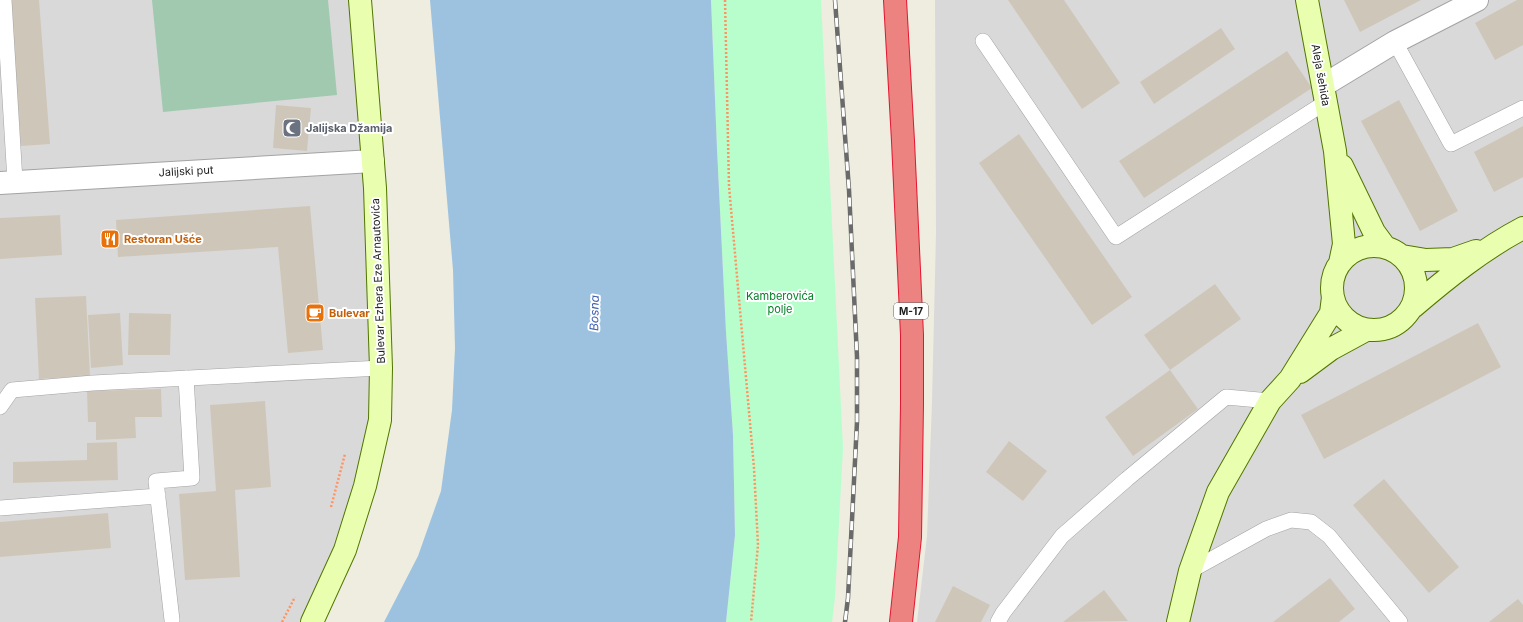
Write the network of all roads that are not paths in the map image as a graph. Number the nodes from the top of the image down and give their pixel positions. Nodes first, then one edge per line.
1 (4, 0) edge
2 (360, 0) edge
3 (895, 0) edge
4 (1307, 0) edge
5 (1477, 0) edge
6 (982, 41) dead end
7 (1395, 42) junction
8 (1325, 94) junction
9 (1523, 108) edge
10 (1335, 151) junction
11 (373, 161) junction
12 (8, 182) edge
13 (1523, 228) edge
14 (1496, 244) junction
15 (1393, 251) junction
16 (1340, 263) junction
17 (1333, 297) junction
18 (1413, 307) junction
19 (1366, 330) junction
20 (381, 368) junction
21 (186, 378) junction
22 (1290, 380) junction
23 (1270, 401) junction
24 (0, 407) edge
25 (158, 496) junction
26 (0, 508) edge
27 (1190, 572) junction
28 (172, 620) dead end
29 (312, 622) edge
30 (901, 622) edge
31 (998, 622) edge
32 (1178, 622) edge
33 (1400, 622) edge

1 - 12 lane
2 - 11 street, Bulevar Ezhera Eze Arnautovića
3 - 30 highway, M-17
4 - 8 street, Aleja šehida
5 - 7 street
6 - 8 lane
7 - 8 street
7 - 9 lane
8 - 10 street, Aleja šehida
10 - 15 street, Aleja šehida
10 - 16 street, Aleja šehida
11 - 12 street, Jalijski put
11 - 20 street, Bulevar Ezhera Eze Arnautovića
13 - 14 street
14 - 15 street
14 - 18 street
15 - 16 street
15 - 18 street
16 - 17 street
17 - 19 street
17 - 22 street
18 - 19 street
19 - 22 street
20 - 21 lane
20 - 29 street, Bulevar Ezhera Eze Arnautovića
21 - 24 lane
21 - 25 lane
22 - 23 street
23 - 27 street
23 - 31 lane
25 - 26 lane
25 - 28 lane
27 - 32 street
27 - 33 lane

